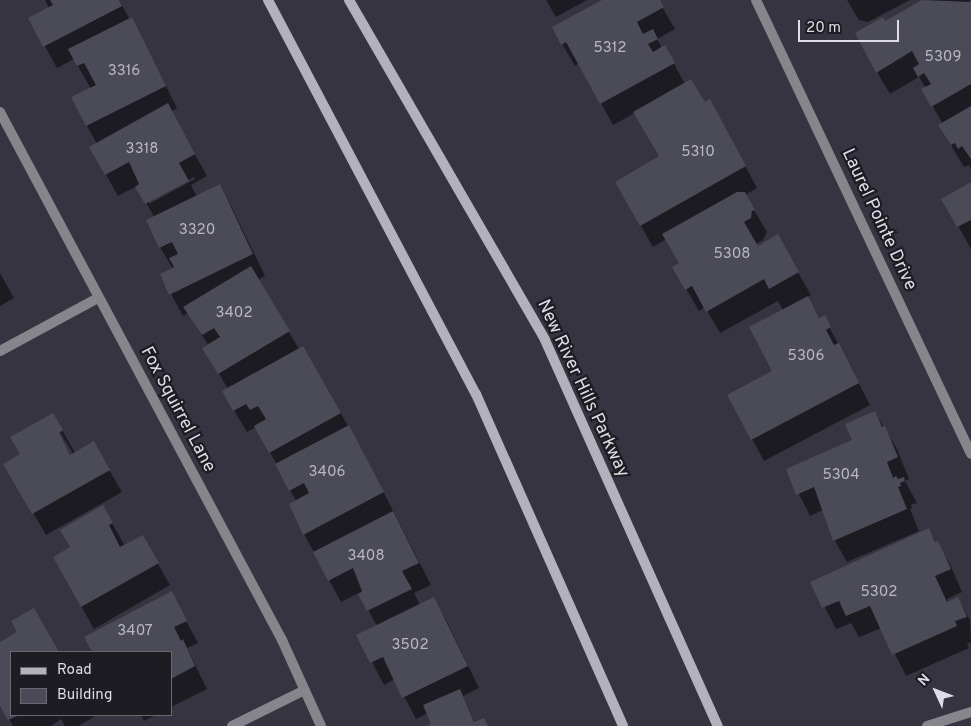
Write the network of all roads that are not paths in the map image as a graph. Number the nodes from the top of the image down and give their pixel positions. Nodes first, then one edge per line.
1 (268, 0) edge
2 (349, 0) edge
3 (756, 0) edge
4 (0, 112) edge
5 (98, 298) junction
6 (0, 351) edge
7 (971, 454) edge
8 (305, 690) junction
9 (971, 712) edge
10 (232, 726) edge
11 (321, 726) edge
12 (623, 726) edge
13 (718, 726) edge
14 (927, 726) edge

1 - 12 street
2 - 13 street, New River Hills Parkway
3 - 7 street, Laurel Pointe Drive
4 - 5 street, Fox Squirrel Lane
5 - 6 street
5 - 8 street, Fox Squirrel Lane
8 - 10 street
8 - 11 street, Fox Squirrel Lane
9 - 14 street

